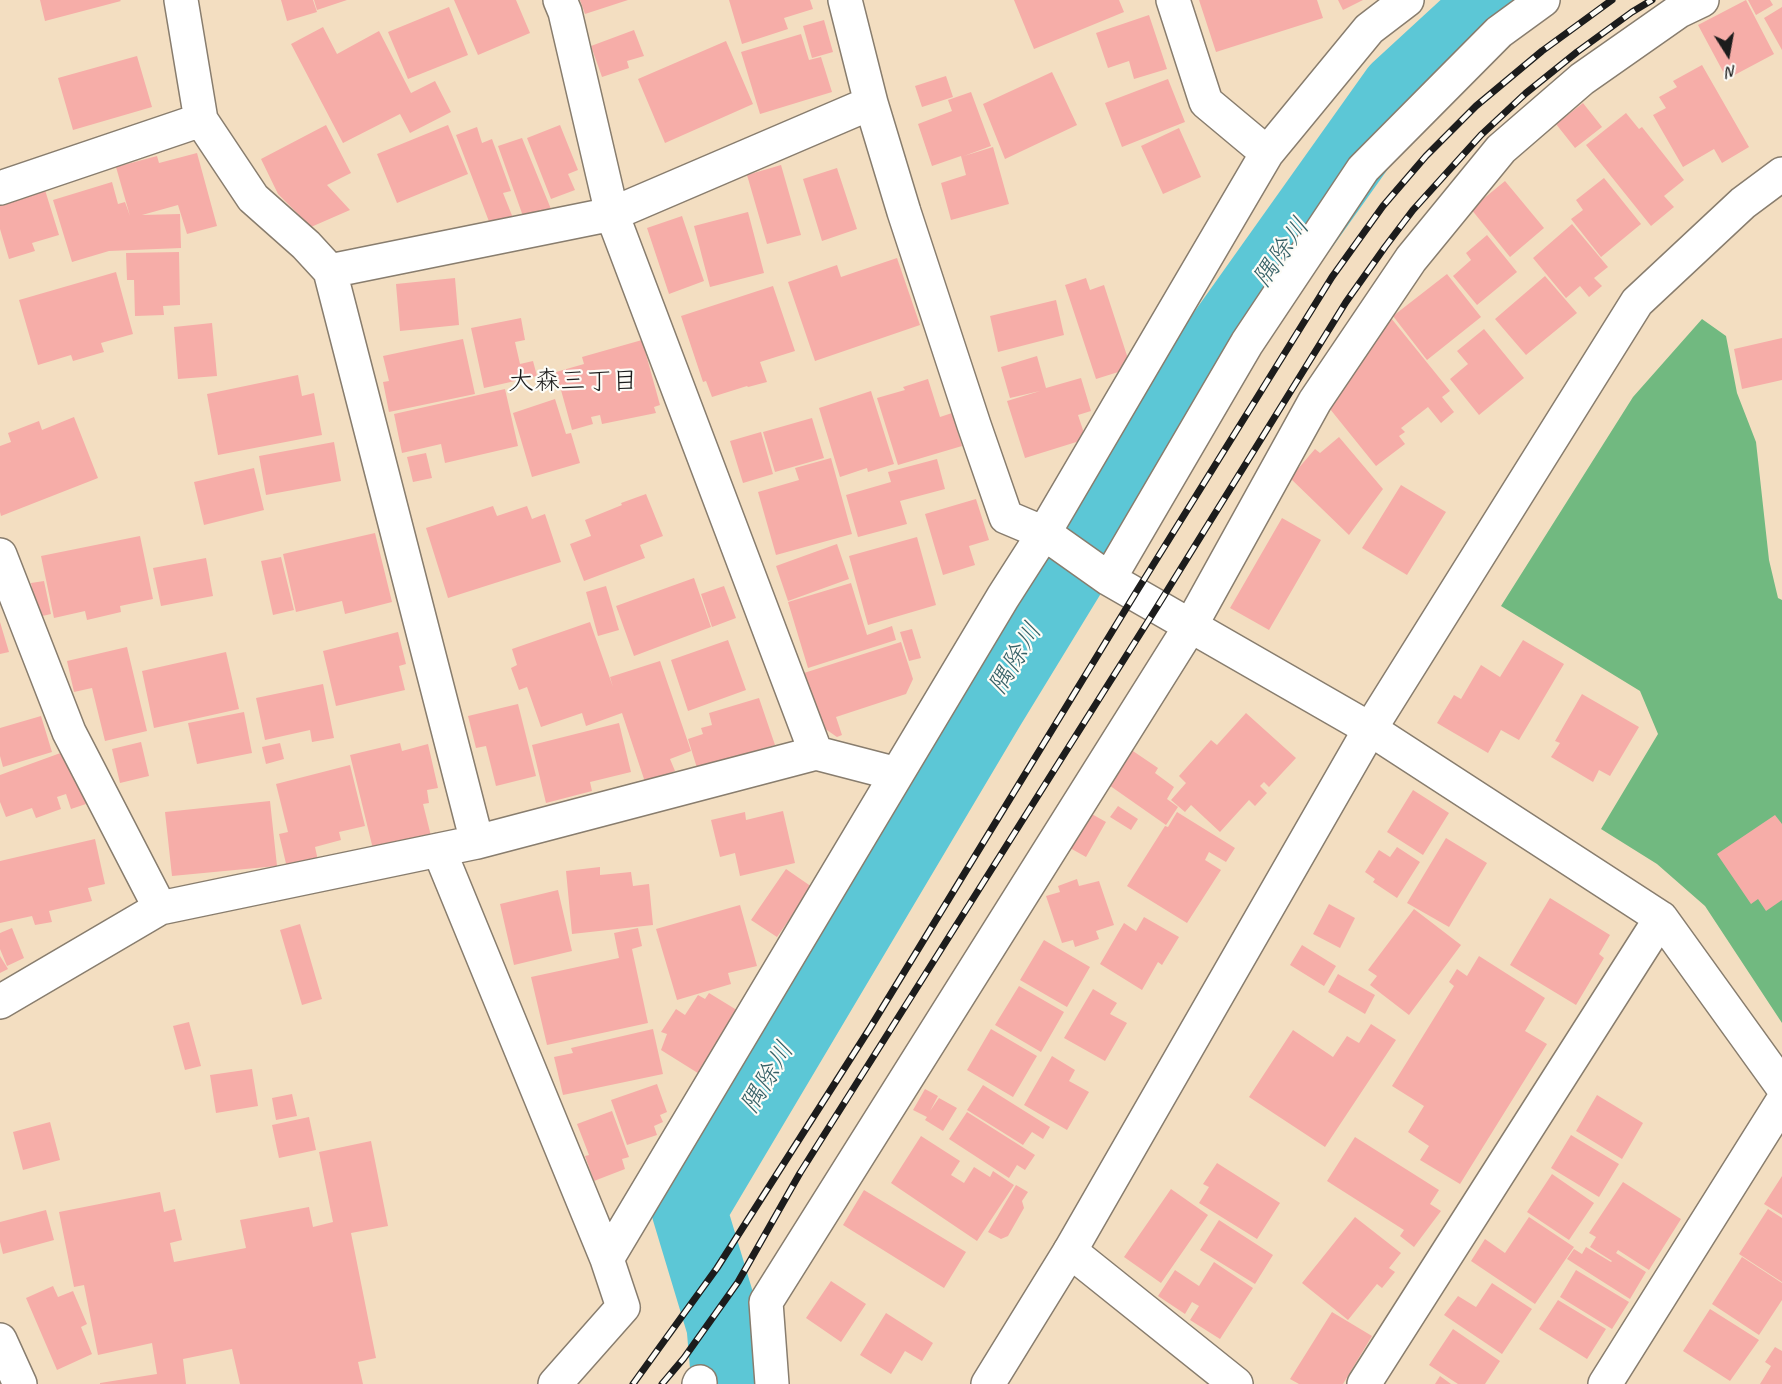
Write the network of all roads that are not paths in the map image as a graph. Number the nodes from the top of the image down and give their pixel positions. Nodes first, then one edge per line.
1 (181, 0) edge
2 (560, 0) edge
3 (845, 0) edge
4 (1173, 0) edge
5 (1407, 0) edge
6 (1543, 0) edge
7 (1702, 0) edge
8 (871, 103) junction
9 (201, 120) junction
10 (1267, 153) junction
11 (1782, 174) edge
12 (0, 188) edge
13 (612, 214) junction
14 (330, 271) junction
15 (1054, 540) junction
16 (0, 555) edge
17 (1105, 576) junction
18 (1191, 625) junction
19 (1370, 729) junction
20 (816, 753) junction
21 (897, 774) junction
22 (477, 842) junction
23 (439, 850) junction
24 (160, 908) junction
25 (1661, 918) junction
26 (0, 1002) edge
27 (1782, 1086) edge
28 (1782, 1102) edge
29 (1070, 1251) junction
30 (606, 1259) junction
31 (0, 1340) edge
32 (20, 1384) edge
33 (555, 1384) edge
34 (772, 1384) edge
35 (988, 1384) edge
36 (1236, 1384) edge
37 (1364, 1384) edge
38 (1605, 1384) edge

1 - 9 street
2 - 13 street
3 - 8 street
4 - 10 street
5 - 10 street
6 - 17 street
7 - 18 street
8 - 13 street
8 - 15 street
9 - 12 street
9 - 14 street
10 - 15 street
11 - 19 street
13 - 14 street
13 - 20 street
14 - 22 street
15 - 17 street
15 - 21 street
16 - 24 street
17 - 18 street
18 - 19 street
18 - 34 street
19 - 25 street
19 - 29 street
20 - 21 street
20 - 22 street
21 - 30 street
22 - 23 street
23 - 24 street
23 - 30 street
24 - 26 street
25 - 27 street
25 - 37 street
28 - 38 street
29 - 35 street
29 - 36 street
30 - 33 street
31 - 32 street

